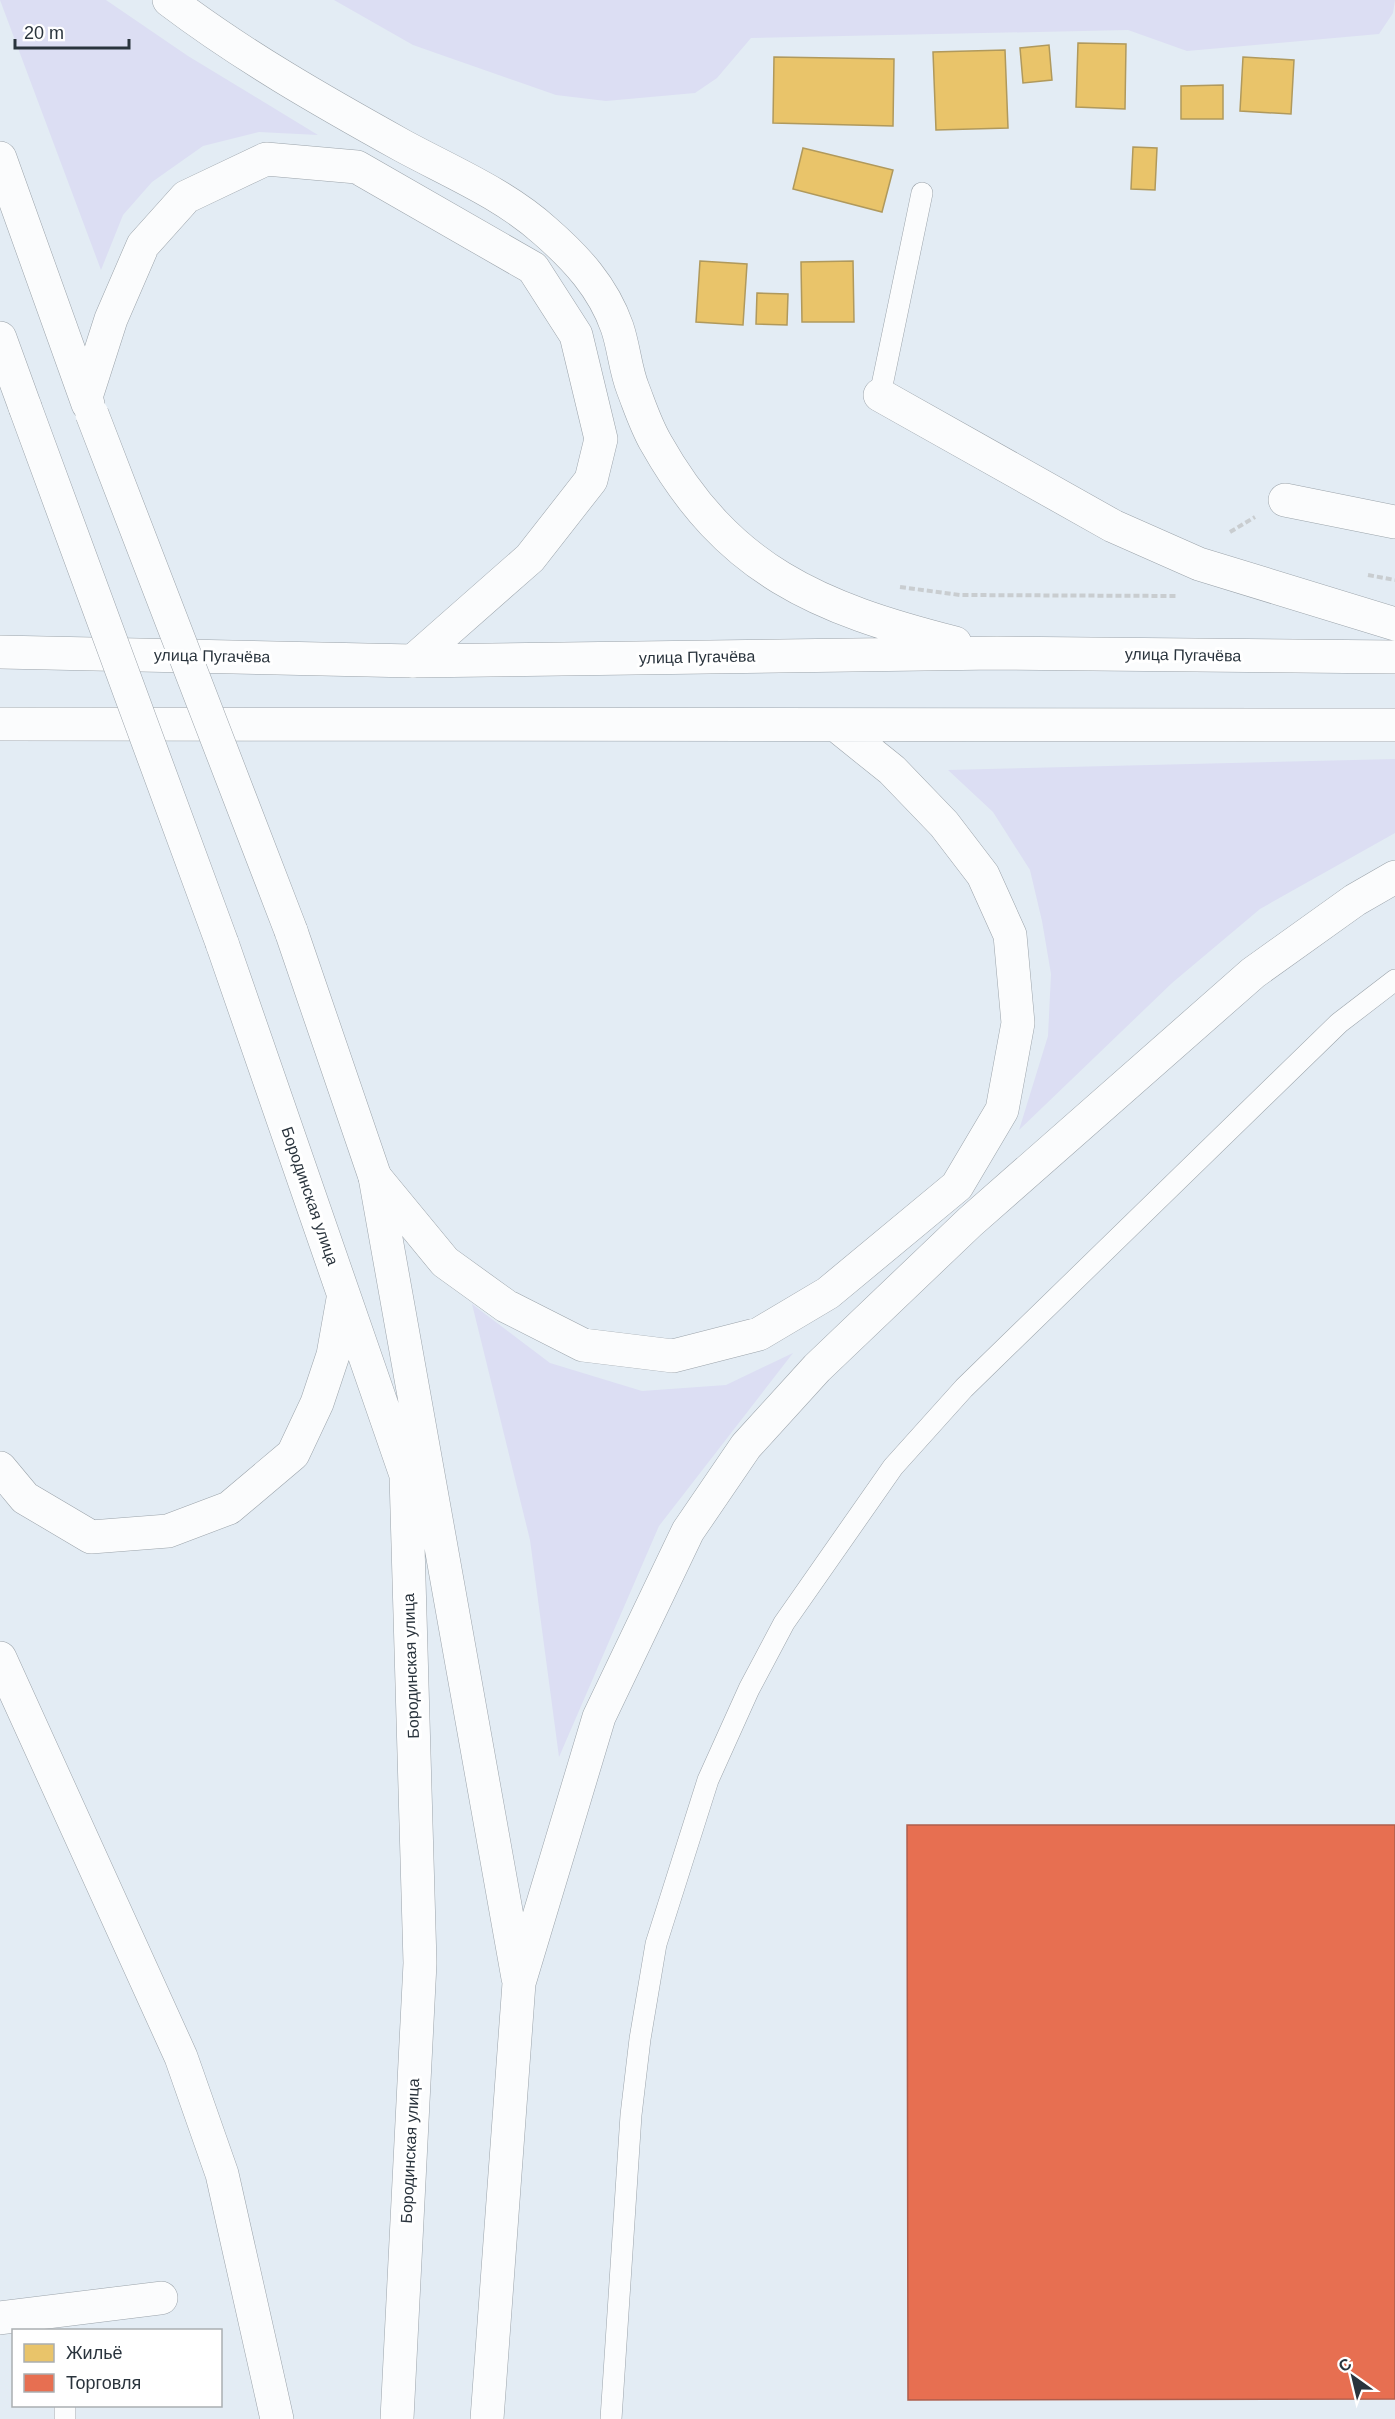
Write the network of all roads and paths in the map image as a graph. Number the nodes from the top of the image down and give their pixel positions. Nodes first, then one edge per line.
1 (169, 0) edge
2 (0, 158) edge
3 (922, 193) dead end
4 (0, 338) edge
5 (880, 395) joint
6 (89, 406) junction
7 (1285, 500) dead end
8 (1395, 522) edge
9 (898, 586) dead end
10 (1183, 596) dead end
11 (1395, 624) edge
12 (0, 652) edge
13 (997, 653) junction
14 (1395, 657) edge
15 (413, 661) junction
16 (836, 725) junction
17 (1395, 725) edge
18 (7, 729) edge
19 (1395, 878) edge
20 (1395, 980) edge
21 (375, 1177) junction
22 (344, 1294) junction
23 (0, 1468) edge
24 (0, 1658) edge
25 (519, 1983) junction
26 (161, 2298) dead end
27 (0, 2318) edge
28 (62, 2320) edge
29 (277, 2419) edge
30 (397, 2419) edge
31 (487, 2419) edge
32 (611, 2419) edge

1 - 13 main road
2 - 6 main road
3 - 5 lane
4 - 22 main road, Бородинская улица, bridge
5 - 11 main road
6 - 15 main road
6 - 21 main road, bridge
7 - 8 main road
9 - 10 path
12 - 15 main road, улица Пугачёва
13 - 14 main road, улица Пугачёва
13 - 15 main road, улица Пугачёва
16 - 17 main road
16 - 18 main road
16 - 21 main road
19 - 25 main road
20 - 32 lane
21 - 25 main road
22 - 23 main road
22 - 30 main road, Бородинская улица
24 - 29 main road
25 - 31 main road
26 - 28 main road
27 - 28 main road

